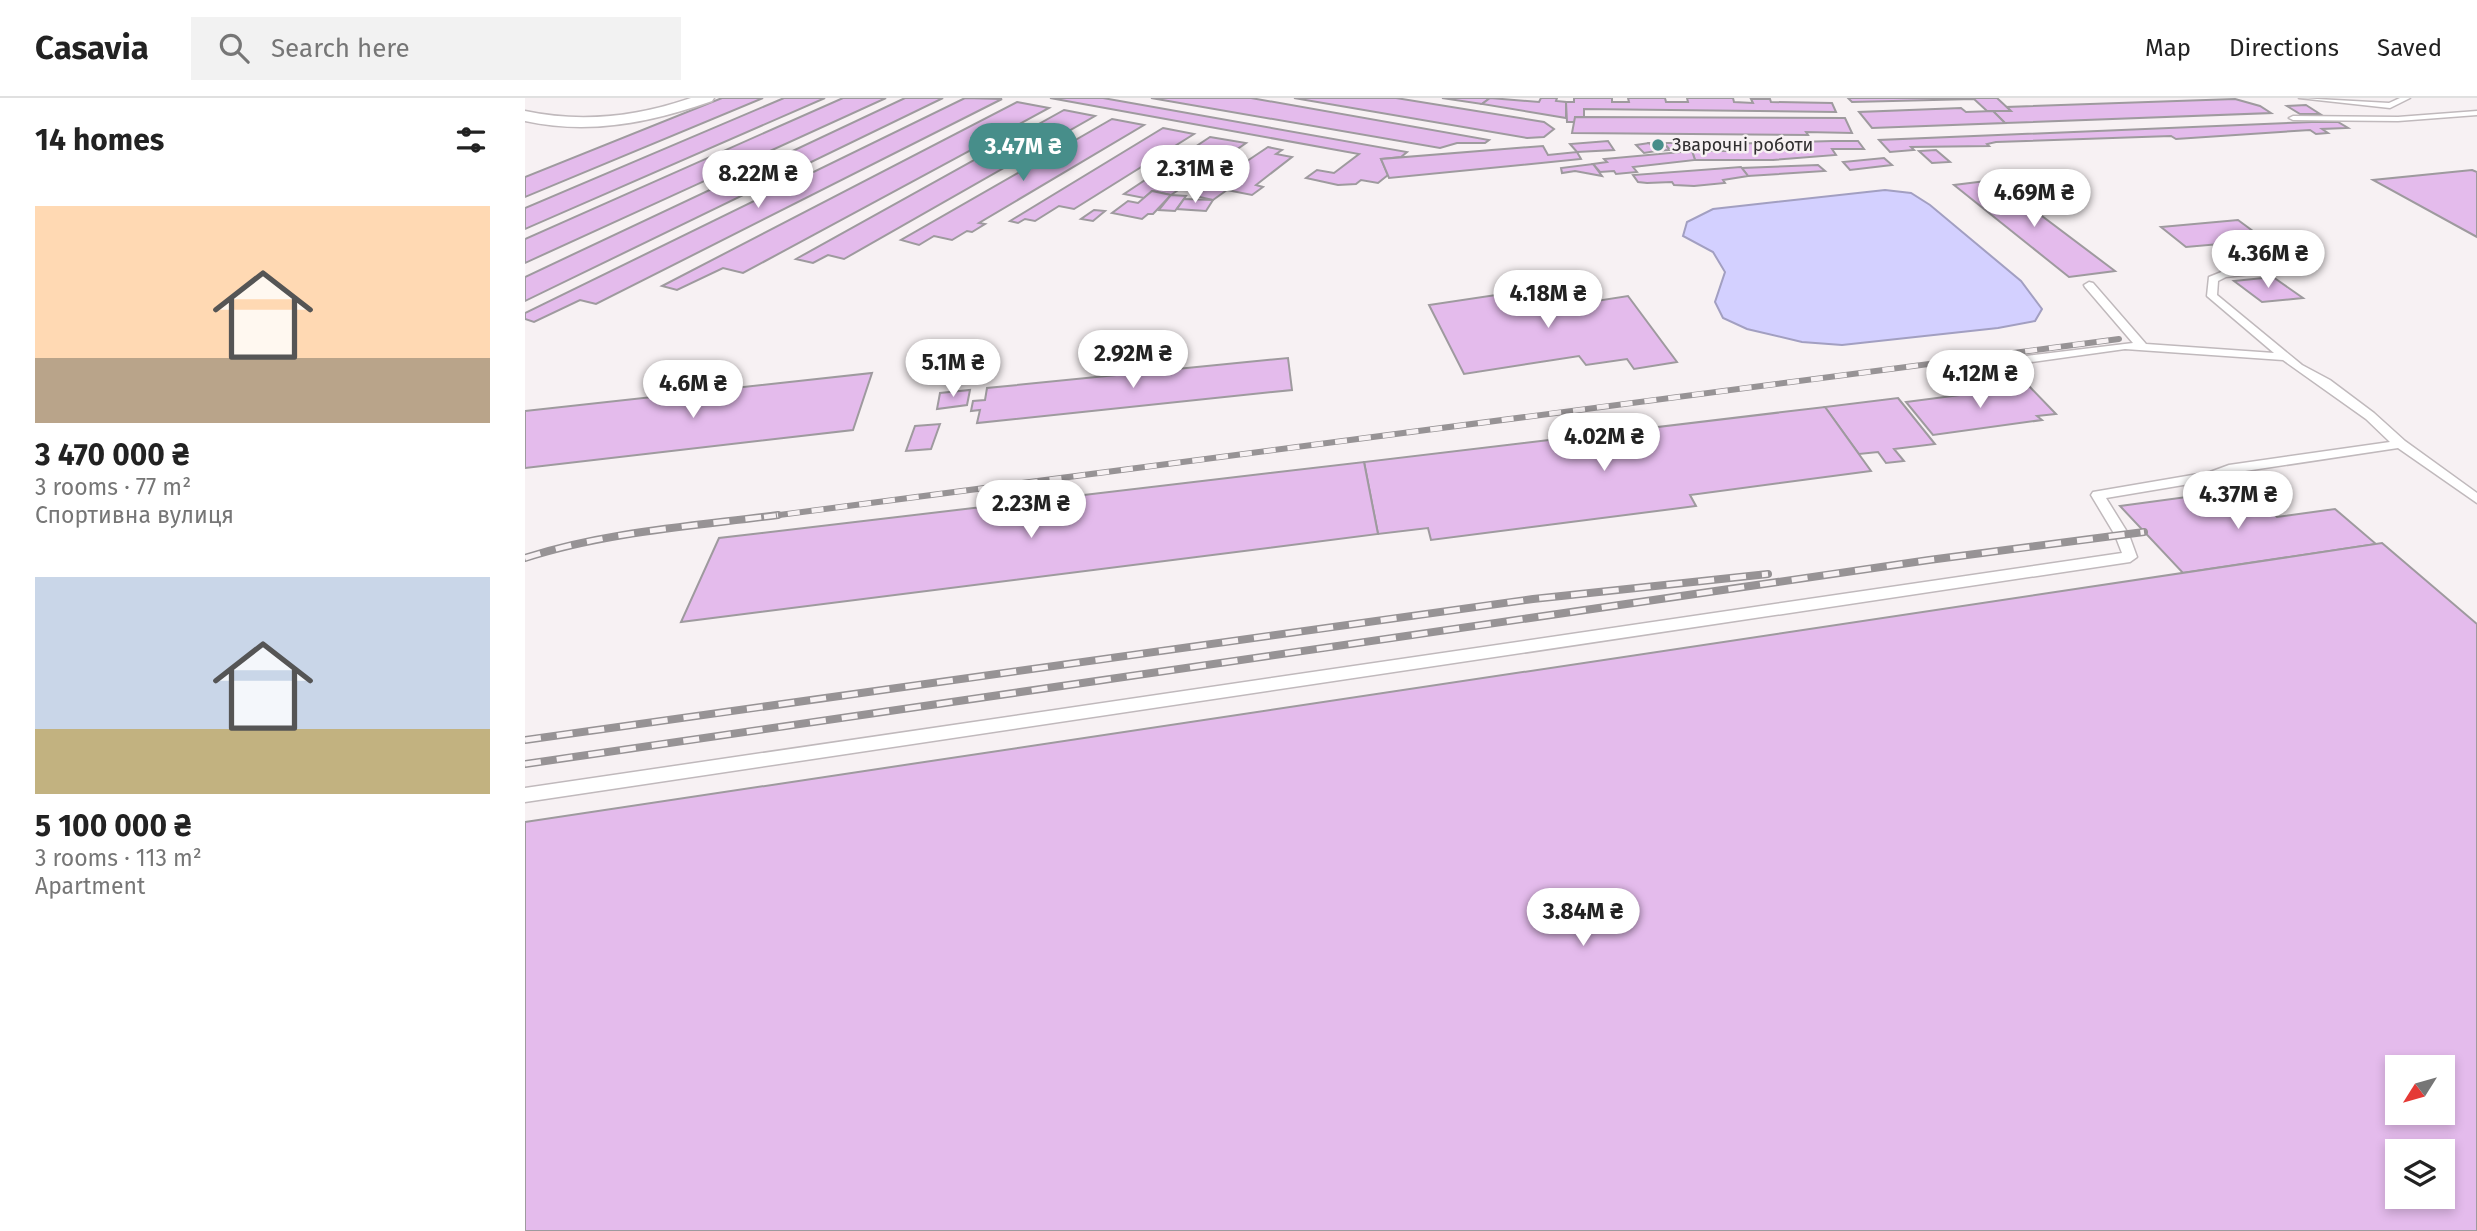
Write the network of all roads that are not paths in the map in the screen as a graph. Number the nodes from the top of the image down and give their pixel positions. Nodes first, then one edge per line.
1 (706, 98) edge
2 (2303, 98) edge
3 (2322, 98) edge
4 (2406, 98) edge
5 (2334, 100) edge
6 (2477, 113) edge
7 (525, 116) edge
8 (2293, 118) dead end
9 (2254, 271) dead end
10 (2089, 285) dead end
11 (2142, 347) junction
12 (2286, 357) junction
13 (1952, 369) dead end
14 (2400, 444) junction
15 (2477, 499) edge
16 (525, 795) edge

1 - 7 street
2 - 5 lane
3 - 5 lane
4 - 5 lane
6 - 8 lane
9 - 12 lane
10 - 11 lane
11 - 12 lane
11 - 13 lane
12 - 14 lane
14 - 15 lane
14 - 16 lane

